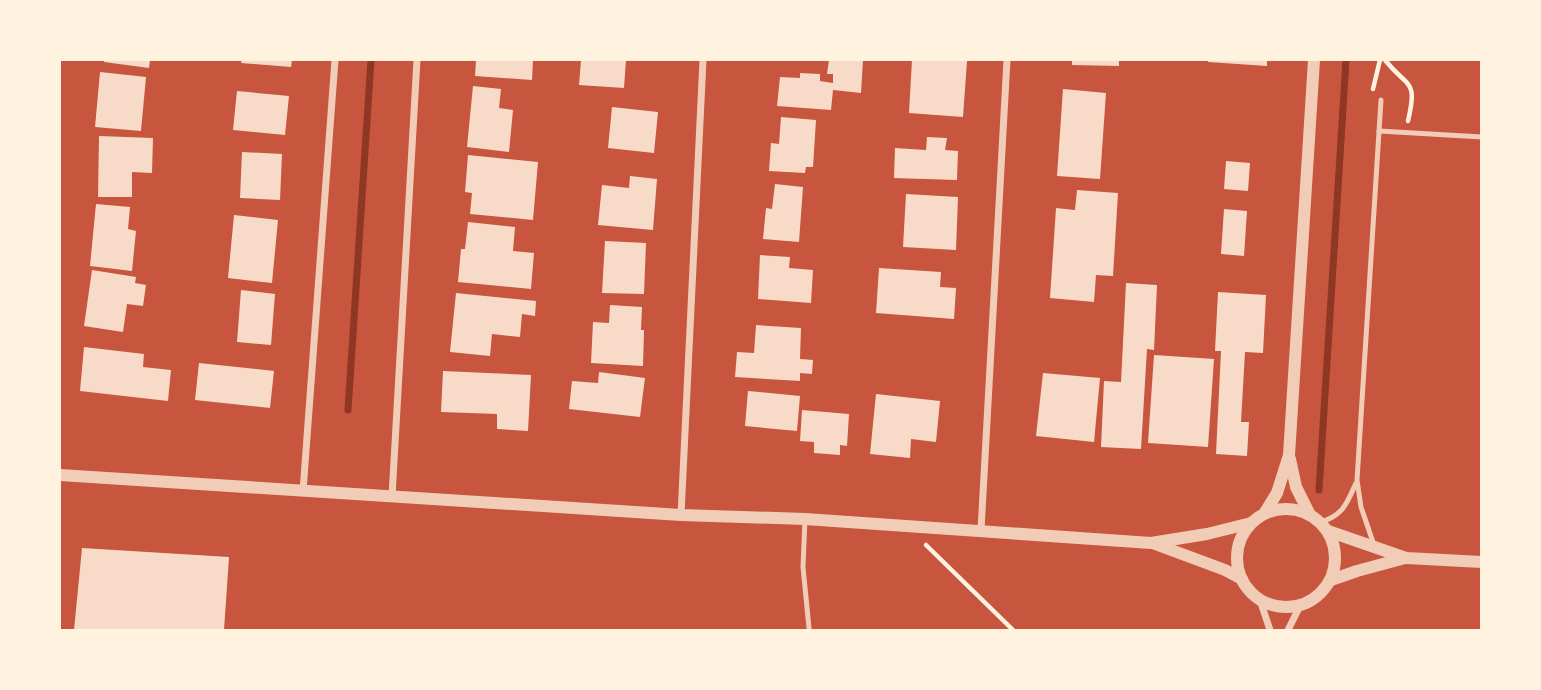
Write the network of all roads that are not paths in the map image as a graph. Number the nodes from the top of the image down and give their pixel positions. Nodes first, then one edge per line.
1 (335, 60) edge
2 (417, 60) edge
3 (704, 60) edge
4 (1007, 60) edge
5 (1314, 60) edge
6 (1381, 104) road end
7 (1379, 131) junction
8 (1482, 137) edge
9 (1289, 455) junction
10 (60, 475) edge
11 (1357, 480) junction
12 (303, 491) junction
13 (392, 496) junction
14 (1264, 514) junction
15 (681, 516) junction
16 (805, 519) junction
17 (1251, 523) junction
18 (1319, 523) junction
19 (981, 530) junction
20 (1151, 543) junction
21 (1374, 547) junction
22 (1406, 558) junction
23 (1482, 562) edge
24 (1242, 579) junction
25 (1331, 580) junction
26 (1260, 600) junction
27 (1300, 606) junction
28 (809, 628) dead end
29 (1270, 631) edge
30 (1288, 631) edge

1 - 12 street
2 - 13 street
3 - 15 street
4 - 19 street
5 - 9 street
6 - 7 lane
7 - 8 lane
7 - 11 lane
9 - 14 street
9 - 18 street
10 - 12 street
11 - 18 lane
11 - 21 lane
12 - 13 street
13 - 15 street
14 - 17 street
14 - 18 street
15 - 16 street
16 - 19 street
16 - 28 lane
17 - 20 street
17 - 24 street
18 - 21 street
18 - 25 street
19 - 20 street
20 - 24 street
21 - 22 street
22 - 23 street
22 - 25 street
24 - 26 street
25 - 27 street
26 - 27 street
26 - 29 street
27 - 30 street

